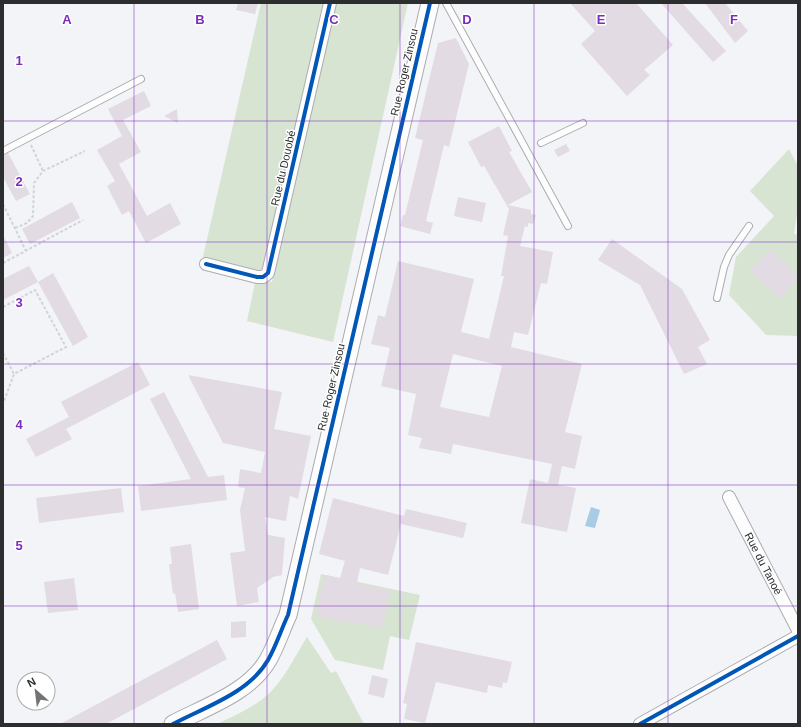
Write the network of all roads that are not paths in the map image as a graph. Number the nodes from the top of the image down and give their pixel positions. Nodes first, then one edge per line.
1 (330, 3) edge
2 (430, 3) edge
3 (446, 3) edge
4 (141, 79) dead end
5 (583, 123) dead end
6 (541, 143) dead end
7 (3, 151) edge
8 (568, 226) dead end
9 (749, 226) dead end
10 (206, 264) dead end
11 (717, 298) dead end
12 (730, 497) dead end
13 (798, 630) edge
14 (798, 636) edge
15 (173, 724) edge
16 (640, 724) edge

1 - 10 street, Rue du Douobé
2 - 15 street, Rue Roger Zinsou
3 - 8 lane
4 - 7 lane
5 - 6 lane
9 - 11 lane
12 - 13 street, Rue du Tanoé
14 - 16 street

